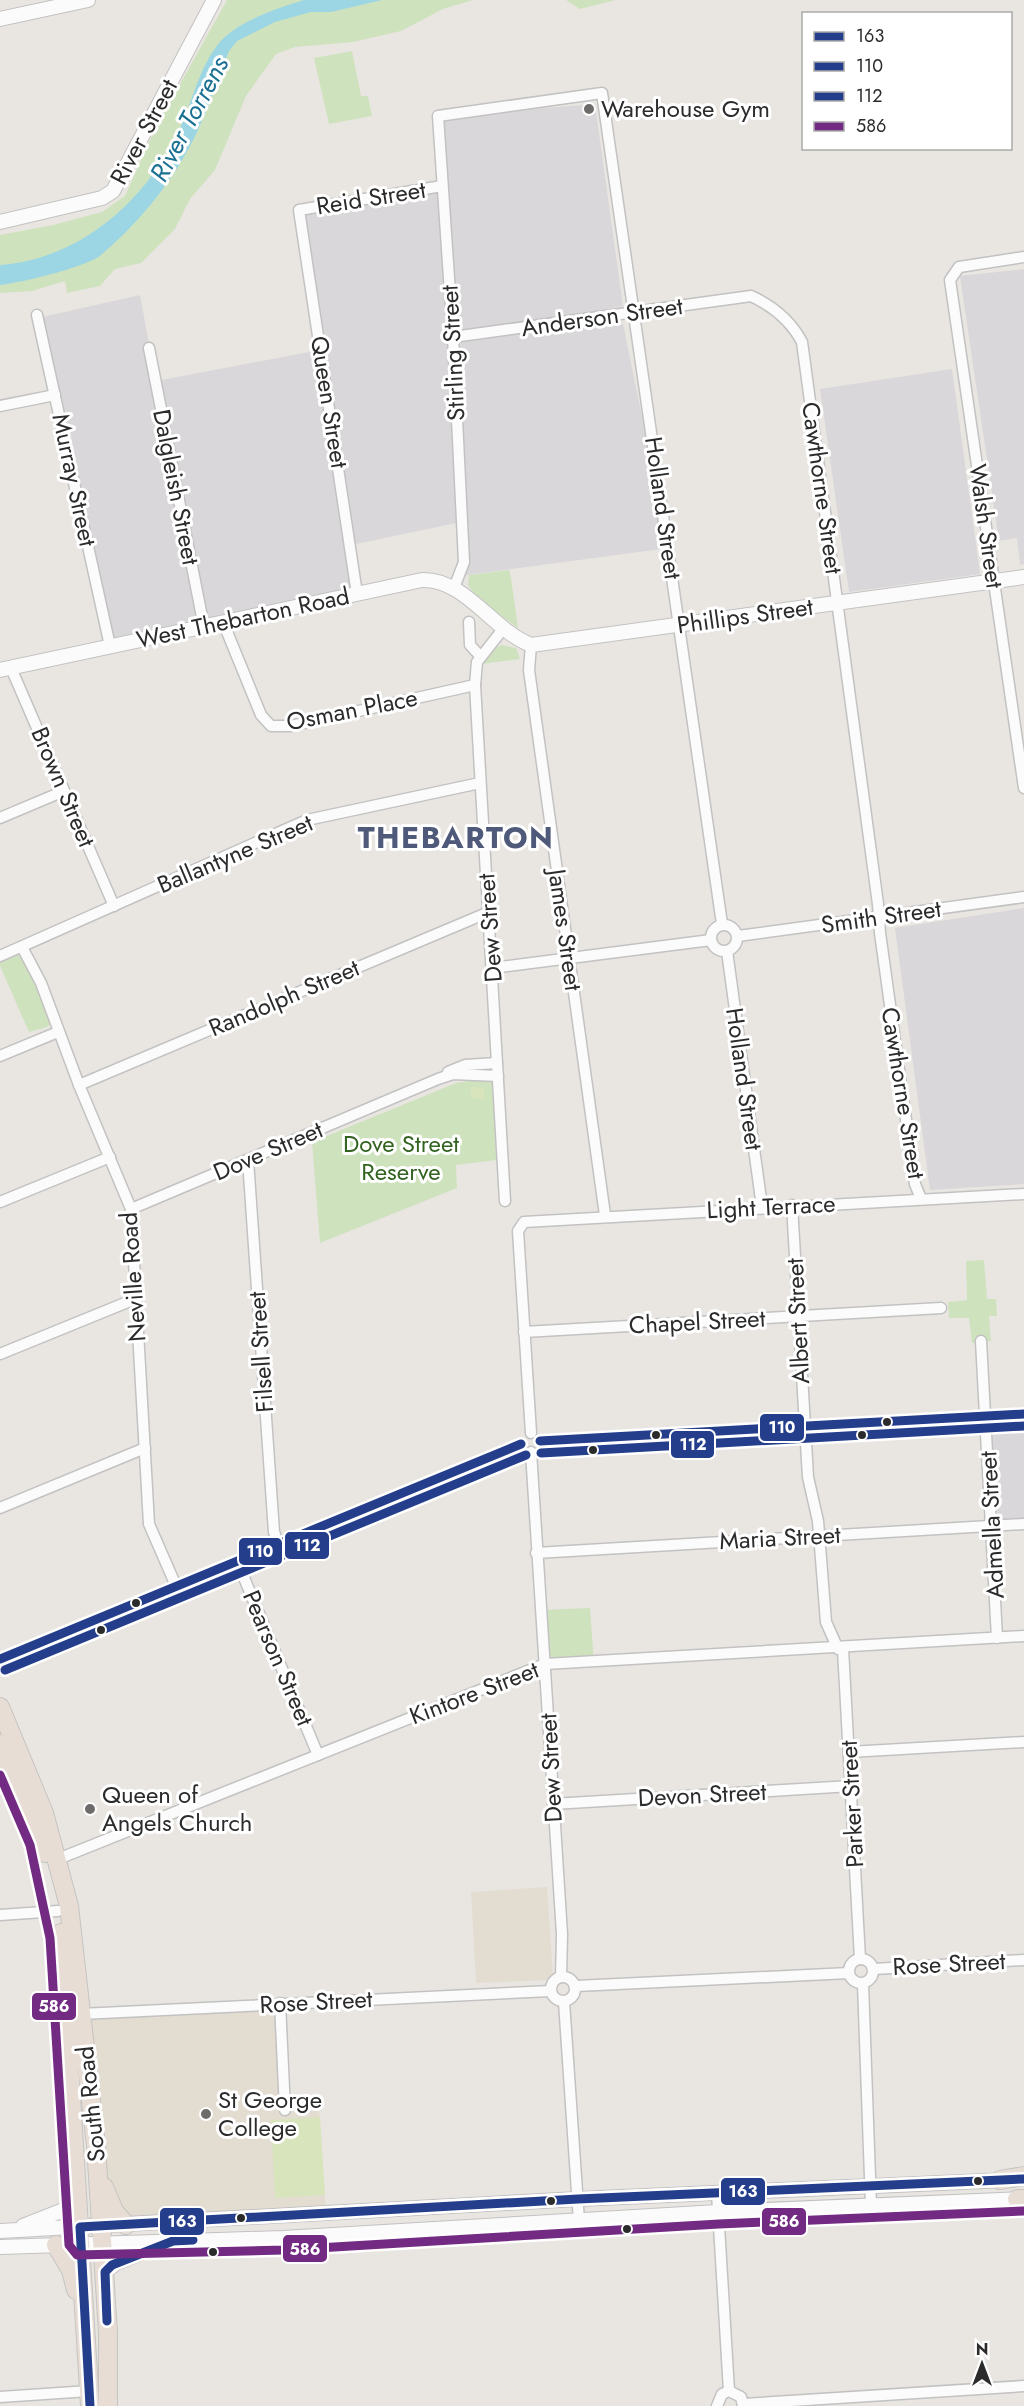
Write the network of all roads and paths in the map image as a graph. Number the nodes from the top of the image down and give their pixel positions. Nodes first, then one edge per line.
1 (88, 0) edge
2 (214, 0) edge
3 (0, 19) edge
4 (438, 116) joint
5 (442, 186) junction
6 (299, 210) joint
7 (0, 222) edge
8 (1024, 257) edge
9 (751, 296) joint
10 (634, 312) junction
11 (37, 315) dead end
12 (453, 338) junction
13 (149, 348) dead end
14 (55, 395) junction
15 (0, 406) edge
16 (1024, 577) edge
17 (994, 581) junction
18 (454, 588) junction
19 (357, 594) junction
20 (838, 603) junction
21 (223, 622) junction
22 (469, 622) dead end
23 (680, 625) junction
24 (204, 627) junction
25 (503, 629) junction
26 (531, 645) junction
27 (110, 646) junction
28 (480, 656) junction
29 (6, 669) edge
30 (476, 685) junction
31 (480, 783) junction
32 (1024, 788) edge
33 (64, 791) junction
34 (0, 818) edge
35 (1024, 897) edge
36 (114, 906) junction
37 (489, 912) junction
38 (880, 917) junction
39 (722, 924) junction
40 (738, 936) junction
41 (711, 940) junction
42 (22, 947) junction
43 (727, 951) junction
44 (0, 956) edge
45 (568, 958) junction
46 (492, 968) junction
47 (58, 1032) junction
48 (0, 1056) edge
49 (497, 1063) junction
50 (498, 1076) junction
51 (438, 1079) junction
52 (79, 1085) junction
53 (110, 1157) junction
54 (248, 1160) junction
55 (1024, 1194) edge
56 (921, 1199) junction
57 (505, 1201) dead end
58 (0, 1202) edge
59 (792, 1206) junction
60 (762, 1207) junction
61 (131, 1209) junction
62 (605, 1215) junction
63 (135, 1299) junction
64 (941, 1308) dead end
65 (798, 1316) junction
66 (524, 1332) junction
67 (981, 1341) dead end
68 (0, 1354) edge
69 (1024, 1414) edge
70 (985, 1416) junction
71 (804, 1427) junction
72 (535, 1437) junction
73 (521, 1444) junction
74 (145, 1448) junction
75 (531, 1452) junction
76 (0, 1508) edge
77 (1024, 1524) edge
78 (993, 1526) junction
79 (819, 1535) junction
80 (278, 1543) junction
81 (536, 1553) junction
82 (237, 1561) junction
83 (176, 1586) junction
84 (1024, 1636) edge
85 (997, 1638) junction
86 (841, 1649) junction
87 (0, 1659) edge
88 (545, 1664) junction
89 (0, 1707) edge
90 (1024, 1742) edge
91 (0, 1744) edge
92 (849, 1752) junction
93 (318, 1755) junction
94 (851, 1786) junction
95 (554, 1804) junction
96 (58, 1859) junction
97 (58, 1911) junction
98 (0, 1915) edge
99 (860, 1959) junction
100 (1024, 1960) edge
101 (874, 1969) junction
102 (849, 1973) junction
103 (561, 1977) junction
104 (863, 1984) junction
105 (576, 1986) junction
106 (551, 1991) junction
107 (564, 2002) junction
108 (280, 2003) junction
109 (74, 2014) junction
110 (285, 2110) dead end
111 (98, 2168) junction
112 (1024, 2178) edge
113 (1000, 2180) joint
114 (870, 2185) junction
115 (717, 2193) junction
116 (78, 2194) junction
117 (578, 2199) junction
118 (1022, 2199) edge
119 (871, 2205) junction
120 (718, 2212) junction
121 (579, 2221) junction
122 (126, 2225) junction
123 (6, 2231) edge
124 (102, 2235) junction
125 (80, 2236) junction
126 (173, 2241) junction
127 (56, 2245) junction
128 (0, 2247) edge
129 (105, 2272) junction
130 (86, 2326) junction
131 (1024, 2386) edge
132 (729, 2391) junction
133 (0, 2397) edge
134 (89, 2399) edge
135 (743, 2405) edge
136 (108, 2406) edge
137 (717, 2406) edge

1 - 3 main road
2 - 7 main road, River Street
4 - 5 street, Stirling Street
4 - 10 street, Holland Street
5 - 6 street, Reid Street
5 - 12 street, Stirling Street
6 - 19 street, Queen Street
8 - 17 street, Walsh Street
9 - 10 street, Anderson Street
9 - 20 street, Cawthorne Street
10 - 12 street, Anderson Street
10 - 23 street, Holland Street
11 - 14 street, Murray Street
12 - 18 street, Stirling Street
13 - 24 street, Dalgleish Street
14 - 15 street
14 - 27 street, Murray Street
16 - 17 main road, Phillips Street
17 - 20 main road, Phillips Street
17 - 32 street, Walsh Street
18 - 19 main road, West Thebarton Road
18 - 25 main road, West Thebarton Road
19 - 21 main road, West Thebarton Road
20 - 23 main road, Phillips Street
20 - 38 street, Cawthorne Street
21 - 24 main road, West Thebarton Road
21 - 30 street, Osman Place
22 - 28 street
23 - 26 main road, Phillips Street
23 - 39 street, Holland Street
24 - 27 main road, West Thebarton Road
25 - 26 main road
25 - 28 street
26 - 45 street, James Street
27 - 29 main road, West Thebarton Road
28 - 30 street, Dew Street
29 - 33 street, Brown Street
30 - 31 street, Dew Street
31 - 36 street, Ballantyne Street
31 - 37 street, Dew Street
33 - 34 street
33 - 36 street, Brown Street
35 - 38 street, Smith Street
36 - 42 street, Ballantyne Street
37 - 46 street, Dew Street
37 - 52 street, Randolph Street
38 - 40 street, Smith Street
38 - 56 street, Cawthorne Street
39 - 40 street
39 - 41 street
40 - 43 street
41 - 43 street
41 - 45 street
42 - 44 street, Ballantyne Street
42 - 47 street, Neville Road
43 - 60 street, Holland Street
45 - 46 street
45 - 62 street, James Street
46 - 49 street, Dew Street
47 - 48 street
47 - 52 street, Neville Road
49 - 50 street, Dew Street
49 - 51 street, Dove Street
50 - 51 street, Dove Street
50 - 57 street, Dew Street
51 - 54 street, Dove Street
52 - 53 street, Neville Road
53 - 58 street
53 - 61 street, Neville Road
54 - 61 street, Dove Street
54 - 80 street, Filsell Street
55 - 56 street, Light Terrace
56 - 59 street, Light Terrace
59 - 60 street, Light Terrace
59 - 65 street, Albert Street
60 - 62 street, Light Terrace
61 - 63 street, Neville Road
62 - 66 street, Light Terrace
63 - 68 street
63 - 74 street, Neville Road
64 - 65 street, Chapel Street
65 - 66 street, Chapel Street
65 - 71 street, Albert Street
66 - 72 street
67 - 70 street, Admella Street
69 - 70 street
70 - 71 street
70 - 78 street, Admella Street
71 - 72 street
71 - 79 street, Albert Street
72 - 73 street
72 - 75 street
73 - 75 street
73 - 80 street
74 - 76 street
74 - 83 street, Neville Road
75 - 81 street, Dew Street
77 - 78 street, Maria Street
78 - 79 street, Maria Street
78 - 85 street, Admella Street
79 - 81 street, Maria Street
79 - 86 street, Albert Street
80 - 82 street
81 - 88 street, Dew Street
82 - 83 street
82 - 93 street, Pearson Street
83 - 87 street
84 - 85 street, Kintore Street
85 - 86 street, Kintore Street
86 - 88 street, Kintore Street
86 - 92 street, Parker Street
88 - 93 street, Kintore Street
88 - 95 street, Dew Street
89 - 96 highway, South Road
90 - 92 street
91 - 97 highway, South Road
92 - 94 street, Parker Street
93 - 96 street, Kintore Street
94 - 95 street, Devon Street
94 - 99 street, Parker Street
95 - 103 street, Dew Street
96 - 109 highway, South Road
97 - 98 street
97 - 109 highway, South Road
99 - 101 street
99 - 102 street
100 - 101 street, Rose Street
101 - 104 street
102 - 104 street
102 - 105 street
103 - 105 street
103 - 106 street
104 - 114 street
105 - 107 street
106 - 107 street
106 - 108 street, Rose Street
107 - 117 street
108 - 109 street, Rose Street
108 - 110 street
109 - 111 highway, South Road
109 - 116 highway, South Road
111 - 122 highway
111 - 124 highway, South Road
112 - 113 highway
113 - 114 main road
114 - 115 main road
114 - 119 street
115 - 117 main road
115 - 120 street
116 - 123 main road
116 - 125 highway, South Road
117 - 121 street
117 - 122 main road
118 - 119 main road
119 - 120 main road
120 - 121 main road
120 - 132 street
121 - 126 main road
122 - 124 main road
123 - 125 main road
124 - 125 main road
124 - 126 main road
124 - 129 highway, South Road
125 - 127 main road
125 - 130 highway, South Road
126 - 129 main road
127 - 128 main road
127 - 130 highway
129 - 136 highway, South Road
130 - 134 highway, South Road
131 - 135 street
132 - 135 street
132 - 137 street
133 - 134 street

